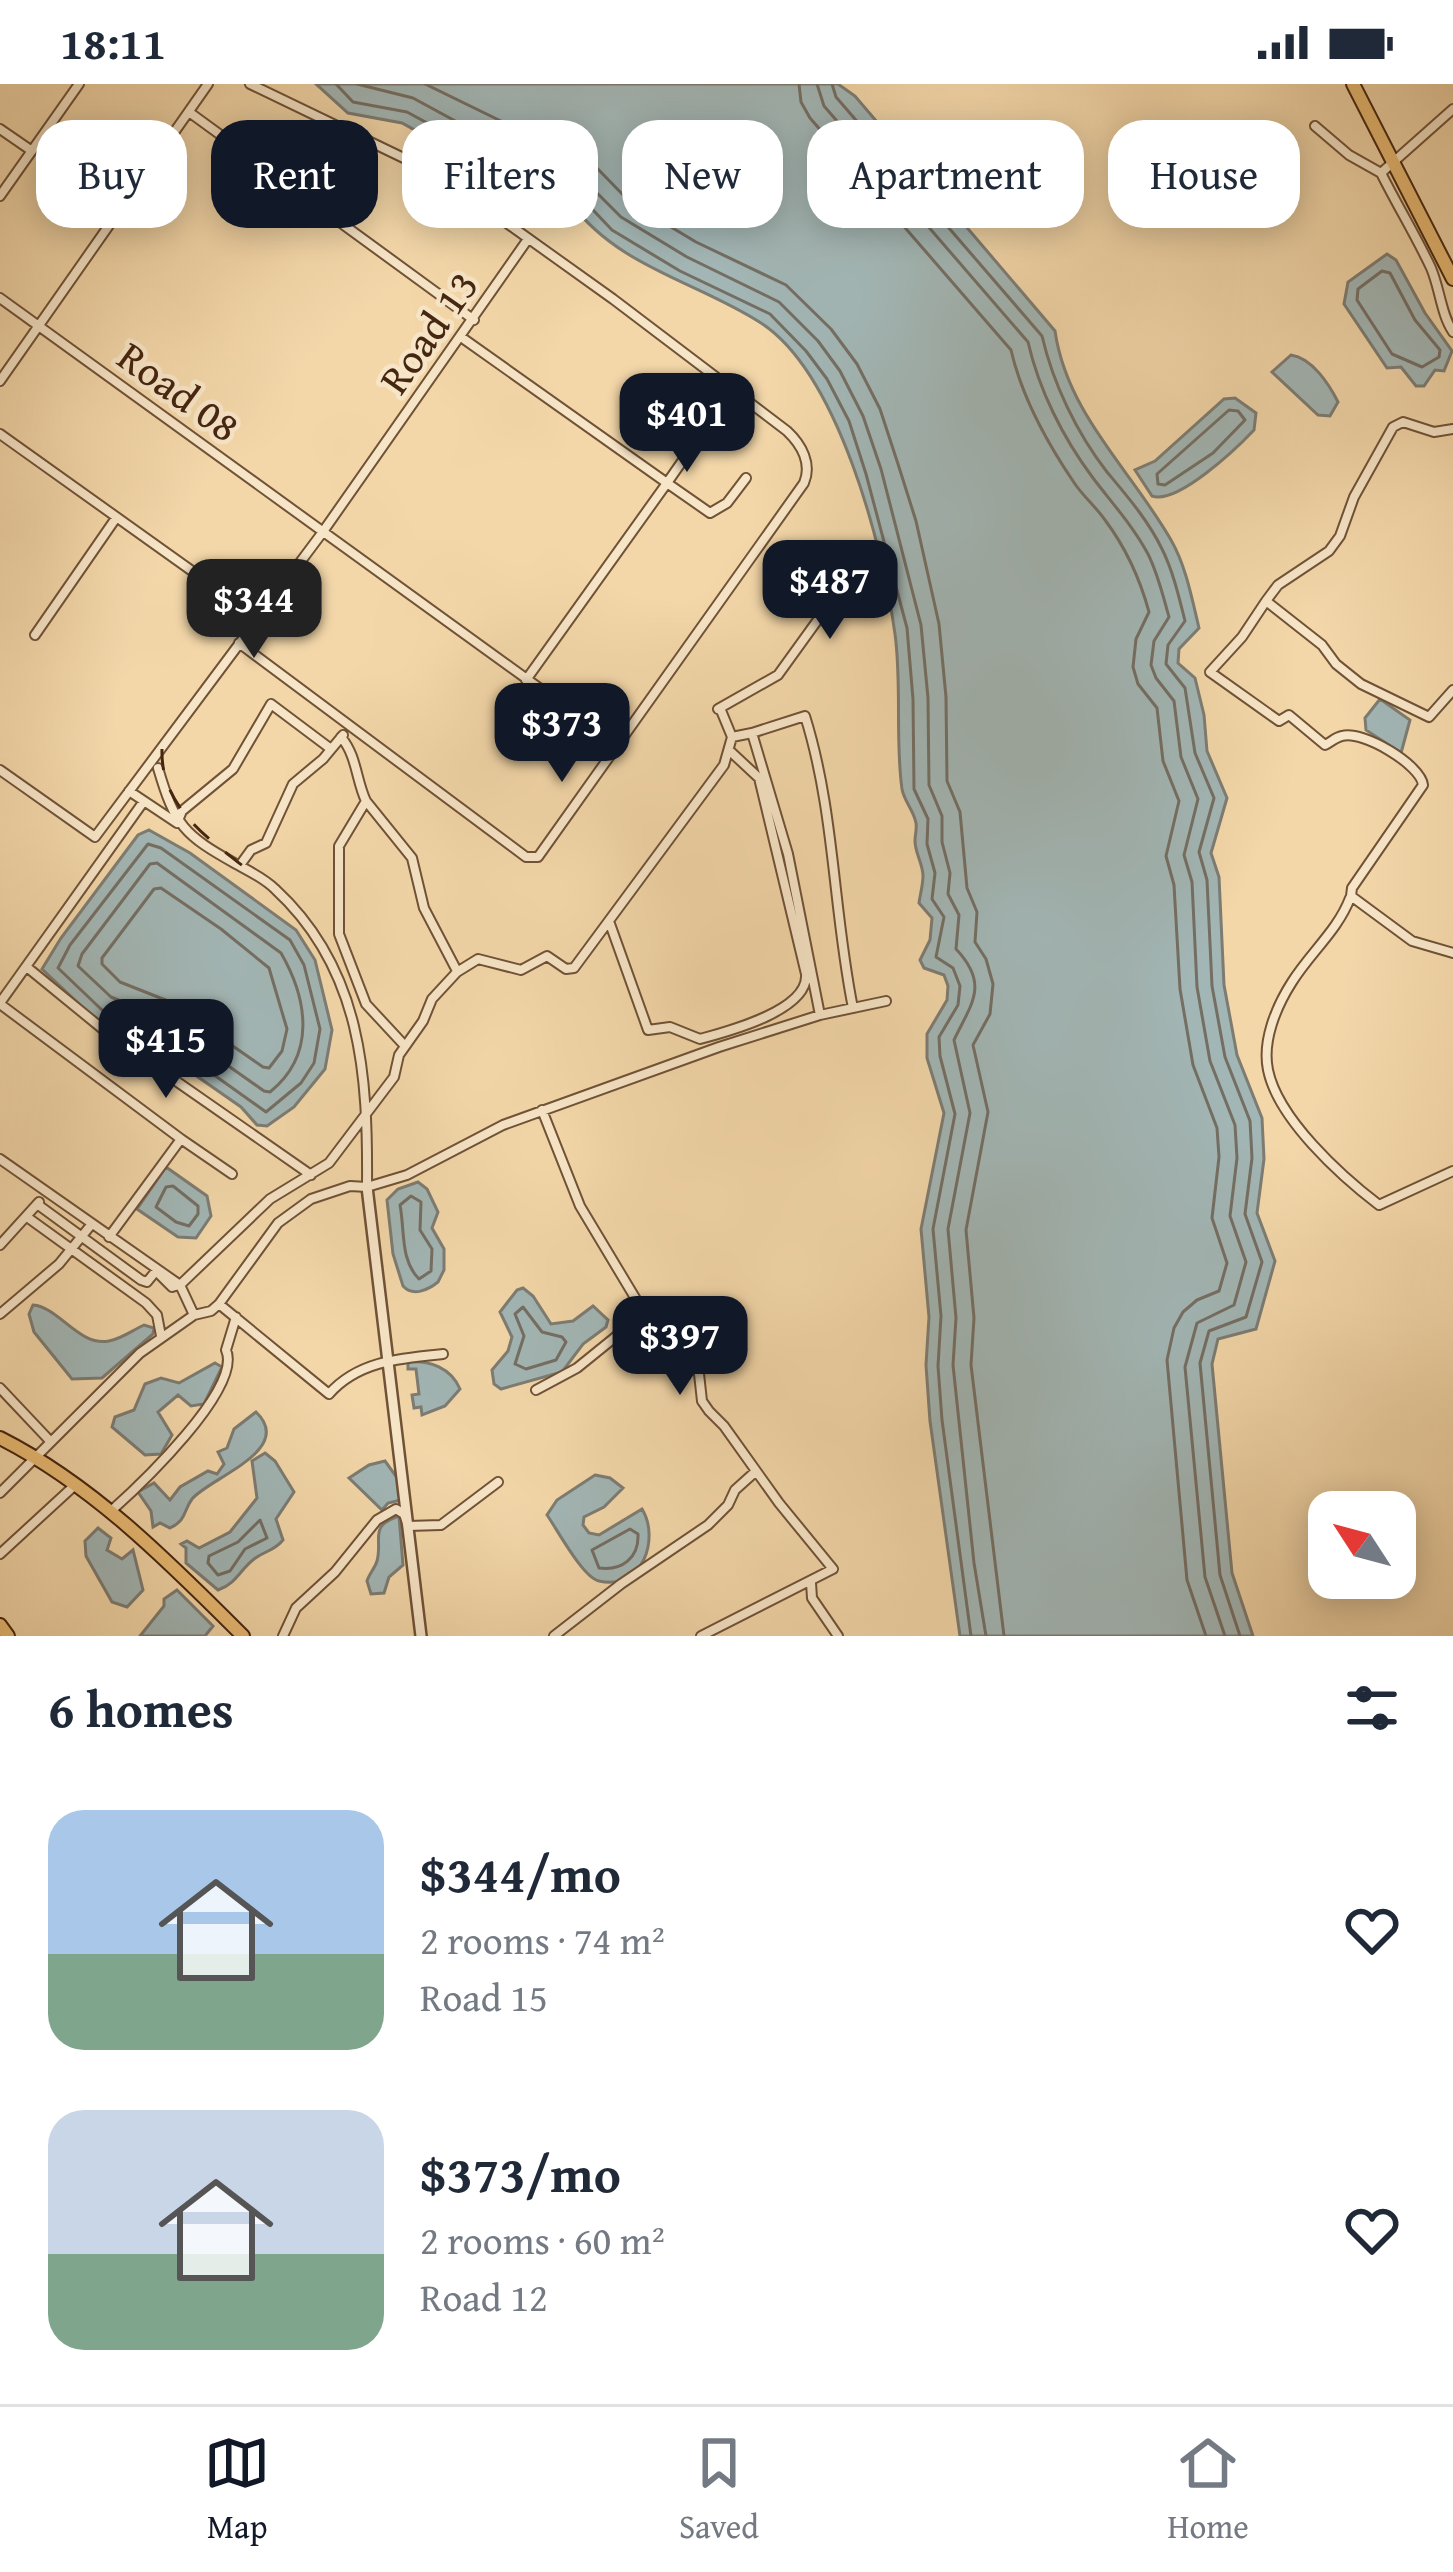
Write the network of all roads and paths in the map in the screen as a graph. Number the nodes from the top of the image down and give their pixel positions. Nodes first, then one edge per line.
1 (79, 84) edge
2 (208, 84) edge
3 (250, 84) edge
4 (1353, 84) edge
5 (1453, 109) edge
6 (188, 112) junction
7 (1315, 126) dead end
8 (0, 129) edge
9 (32, 151) junction
10 (1394, 164) junction
11 (1381, 173) junction
12 (0, 196) edge
13 (528, 239) junction
14 (1453, 279) edge
15 (0, 298) edge
16 (474, 320) junction
17 (39, 325) junction
18 (1453, 332) edge
19 (461, 337) junction
20 (0, 381) edge
21 (732, 390) junction
22 (1453, 429) edge
23 (0, 434) edge
24 (746, 478) dead end
25 (667, 483) junction
26 (116, 518) junction
27 (322, 533) junction
28 (816, 555) dead end
29 (1266, 601) junction
30 (258, 618) junction
31 (35, 635) dead end
32 (239, 644) junction
33 (526, 680) junction
34 (1453, 690) edge
35 (349, 727) junction
36 (752, 733) junction
37 (341, 737) junction
38 (732, 737) junction
39 (618, 745) junction
40 (331, 749) junction
41 (730, 752) junction
42 (158, 769) dead end
43 (0, 770) edge
44 (129, 791) junction
45 (144, 801) junction
46 (366, 801) junction
47 (243, 861) dead end
48 (1351, 896) junction
49 (608, 919) junction
50 (1453, 953) edge
51 (28, 968) junction
52 (457, 972) junction
53 (886, 1001) dead end
54 (0, 1004) edge
55 (853, 1008) junction
56 (820, 1016) junction
57 (405, 1046) junction
58 (542, 1110) junction
59 (368, 1114) junction
60 (181, 1139) junction
61 (0, 1159) edge
62 (1453, 1171) edge
63 (232, 1174) dead end
64 (311, 1174) junction
65 (367, 1187) junction
66 (47, 1192) junction
67 (37, 1204) junction
68 (27, 1217) junction
69 (91, 1225) junction
70 (82, 1237) junction
71 (109, 1237) junction
72 (0, 1245) edge
73 (72, 1249) junction
74 (180, 1285) junction
75 (219, 1304) junction
76 (645, 1313) junction
77 (0, 1314) edge
78 (194, 1316) junction
79 (236, 1317) junction
80 (160, 1337) junction
81 (443, 1354) dead end
82 (388, 1361) junction
83 (0, 1388) edge
84 (536, 1390) dead end
85 (0, 1438) edge
86 (51, 1442) junction
87 (38, 1456) junction
88 (755, 1472) junction
89 (498, 1482) dead end
90 (74, 1485) junction
91 (0, 1493) edge
92 (110, 1512) junction
93 (408, 1526) junction
94 (0, 1554) edge
95 (812, 1581) junction
96 (0, 1625) edge
97 (8, 1636) edge
98 (243, 1636) edge
99 (283, 1636) edge
100 (422, 1636) edge
101 (554, 1636) edge
102 (701, 1636) edge
103 (838, 1636) edge

1 - 9 street
2 - 6 street
3 - 13 street
4 - 10 main road
5 - 10 street
6 - 16 street
6 - 17 street
7 - 11 street
8 - 9 street
9 - 12 street
10 - 11 street
10 - 14 main road
11 - 18 street
13 - 16 street, Road 13
13 - 21 street
15 - 17 street, Road 08
16 - 19 street, Road 13
17 - 20 street
17 - 27 street, Road 08
19 - 25 street
19 - 27 street, Road 13
21 - 25 street
21 - 39 street
22 - 29 street
23 - 26 street
24 - 25 street
25 - 33 street
26 - 30 street
26 - 31 street
27 - 30 street, Road 13
27 - 33 street, Road 08
28 - 38 street
29 - 34 street
29 - 48 street
30 - 32 street, Road 13
32 - 35 street
32 - 44 street, Road 13
33 - 39 street, Road 08
35 - 37 street
35 - 39 street
36 - 38 street
36 - 55 street
36 - 56 street
37 - 40 street
37 - 46 street
38 - 41 street
40 - 45 street
40 - 47 street
41 - 49 street
41 - 49 street
42 - 59 street
43 - 44 street, Road 13
44 - 45 street
45 - 51 street
46 - 52 street
46 - 57 street
48 - 50 street
48 - 62 street
49 - 52 street
51 - 54 street
51 - 64 street
52 - 57 street
53 - 55 street
54 - 60 street
55 - 56 street
56 - 58 street
57 - 59 street
58 - 65 street
58 - 76 street
59 - 64 street
59 - 65 street
60 - 63 street
60 - 71 street
61 - 66 street
64 - 74 street
65 - 75 street
65 - 82 street
66 - 67 street
66 - 69 street
67 - 68 street
67 - 70 street
68 - 72 street
68 - 73 street
69 - 70 street
69 - 71 street
70 - 73 street
70 - 74 street
71 - 74 street
73 - 77 street
73 - 80 street
74 - 78 street
75 - 78 street
75 - 79 street
76 - 84 street
76 - 88 street
78 - 80 street
79 - 82 street
79 - 92 street
80 - 86 street
81 - 82 street
82 - 93 street
83 - 86 street
85 - 87 main road
86 - 87 street
87 - 90 main road
87 - 91 street
88 - 95 street
88 - 101 street
89 - 93 street
90 - 92 main road
90 - 94 street
92 - 98 main road
93 - 99 street
93 - 100 street
95 - 102 street
95 - 103 street
96 - 97 main road

